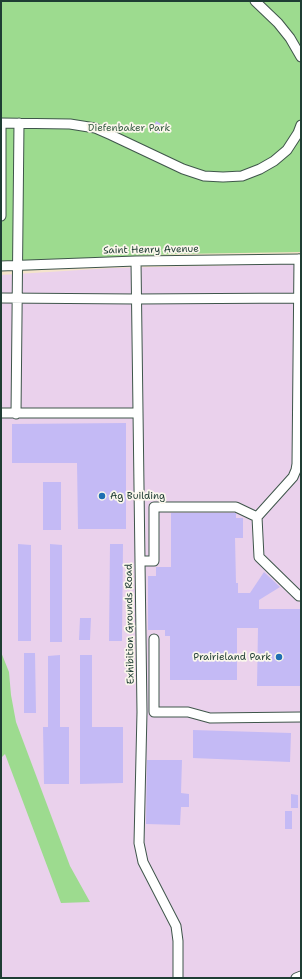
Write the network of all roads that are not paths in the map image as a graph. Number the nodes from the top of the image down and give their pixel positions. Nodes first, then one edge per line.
1 (255, 1) edge
2 (301, 57) edge
3 (19, 123) junction
4 (1, 124) edge
5 (301, 125) edge
6 (1, 216) edge
7 (300, 259) edge
8 (136, 261) junction
9 (18, 265) junction
10 (1, 266) edge
11 (1, 298) edge
12 (300, 298) edge
13 (18, 299) junction
14 (136, 299) junction
15 (300, 400) edge
16 (1, 413) edge
17 (138, 413) junction
18 (16, 414) junction
19 (139, 507) junction
20 (154, 507) junction
21 (258, 517) junction
22 (141, 561) junction
23 (301, 596) edge
24 (154, 639) dead end
25 (142, 712) junction
26 (154, 712) junction
27 (301, 717) edge
28 (301, 976) edge
29 (178, 978) edge
30 (296, 978) edge

1 - 2 street
3 - 4 street
3 - 5 street
3 - 9 street
4 - 6 street
7 - 8 street, Saint Henry Avenue
7 - 12 street
8 - 9 street, Saint Henry Avenue
8 - 14 street, Exhibition Grounds Road
9 - 10 street, Saint Henry Avenue
9 - 13 street
11 - 13 street
12 - 14 street
12 - 15 street
13 - 14 street
13 - 18 street
14 - 17 street, Exhibition Grounds Road
15 - 21 street
16 - 18 street
17 - 18 street
17 - 19 street, Exhibition Grounds Road
19 - 20 street
19 - 22 street, Exhibition Grounds Road
20 - 21 street
20 - 22 street
21 - 23 street
22 - 25 street, Exhibition Grounds Road
24 - 26 street
25 - 26 street
25 - 29 street, Exhibition Grounds Road
26 - 27 street
28 - 30 street

